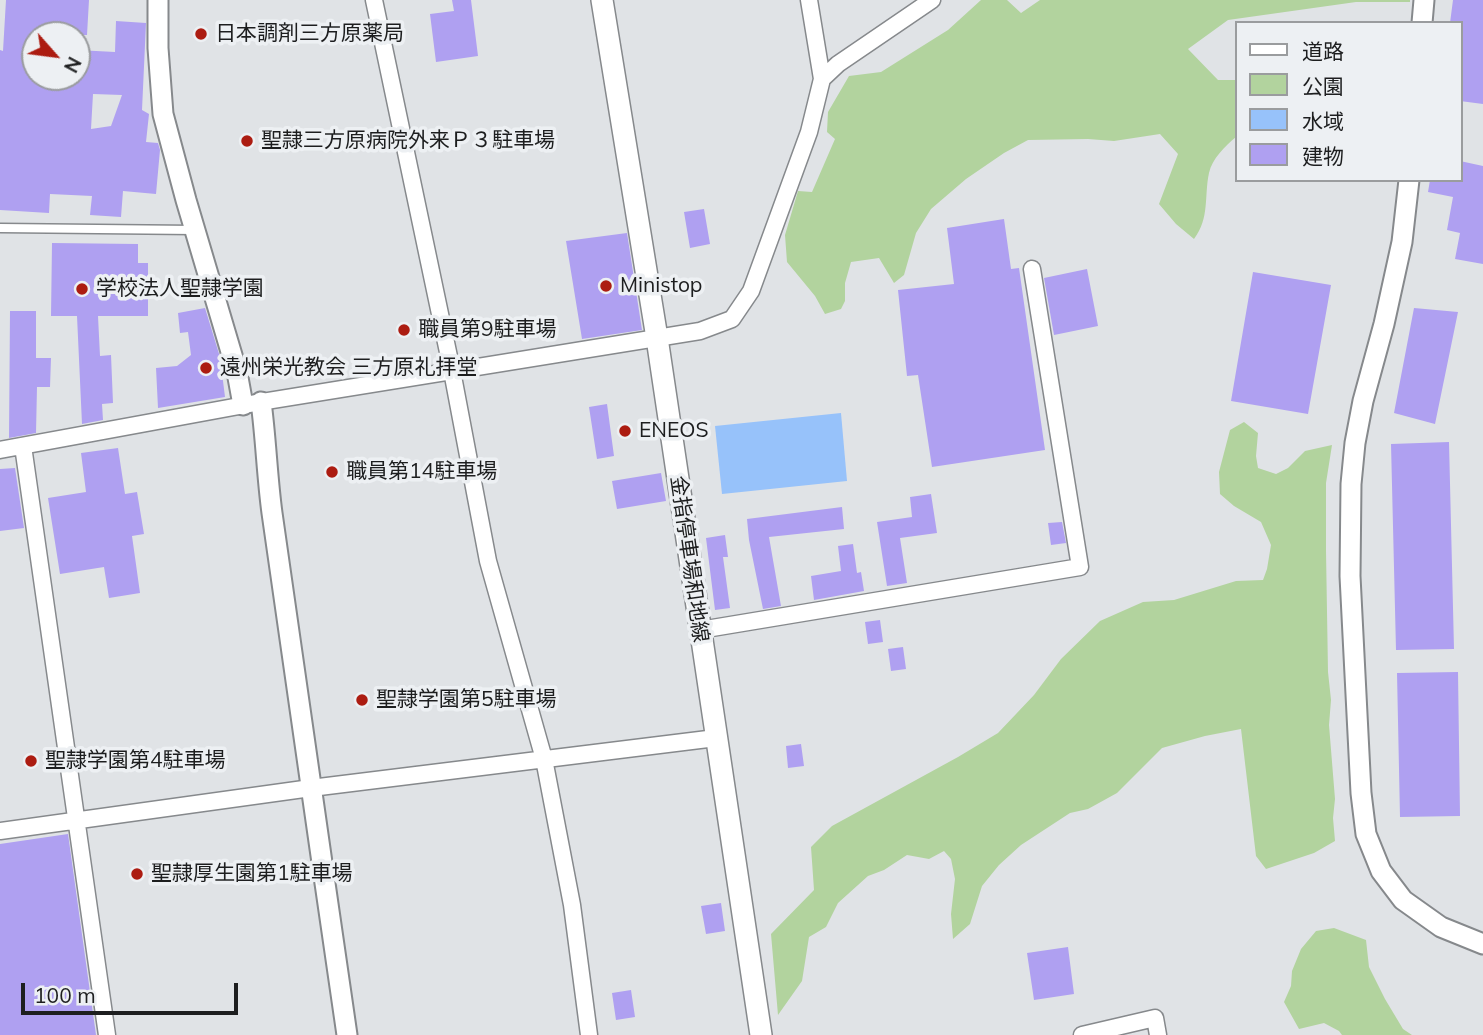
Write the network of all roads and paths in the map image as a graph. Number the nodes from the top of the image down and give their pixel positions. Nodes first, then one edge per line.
1 (158, 0) edge
2 (374, 0) edge
3 (602, 0) edge
4 (809, 0) edge
5 (932, 0) edge
6 (1424, 0) edge
7 (1422, 21) edge
8 (822, 79) junction
9 (1409, 182) edge
10 (0, 228) edge
11 (195, 230) junction
12 (1031, 269) dead end
13 (657, 338) junction
14 (452, 371) junction
15 (252, 404) junction
16 (23, 446) junction
17 (0, 450) edge
18 (700, 630) junction
19 (716, 738) junction
20 (544, 759) junction
21 (311, 788) junction
22 (77, 821) junction
23 (0, 831) edge
24 (1483, 944) edge
25 (107, 1035) edge
26 (347, 1035) edge
27 (589, 1035) edge
28 (761, 1035) edge
29 (1082, 1035) edge
30 (1158, 1035) edge

1 - 11 street
2 - 14 street
3 - 13 main road, 金指停車場和地線
4 - 8 street
5 - 8 street
6 - 7 street
8 - 13 street
9 - 24 street
10 - 11 lane
11 - 15 street
12 - 18 street
13 - 14 street
13 - 18 main road, 金指停車場和地線
14 - 15 street
14 - 20 street
15 - 16 street
15 - 21 street
16 - 17 street
16 - 22 street
18 - 19 main road, 金指停車場和地線
19 - 20 street
19 - 28 main road, 金指停車場和地線
20 - 21 street
20 - 27 street
21 - 22 street
21 - 26 street
22 - 23 street
22 - 25 street
29 - 30 street

